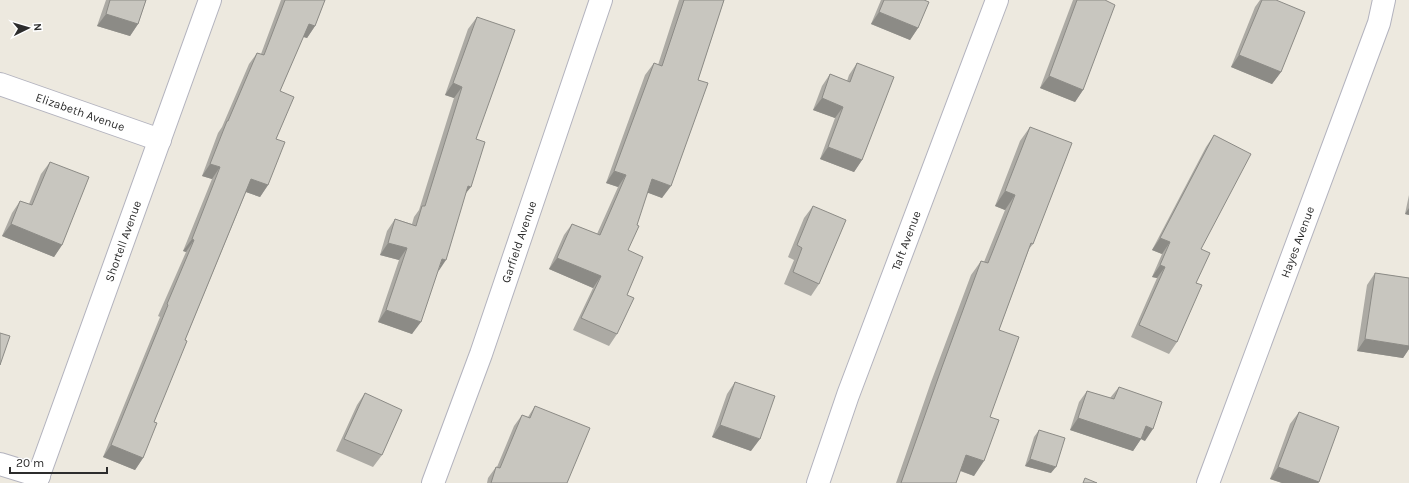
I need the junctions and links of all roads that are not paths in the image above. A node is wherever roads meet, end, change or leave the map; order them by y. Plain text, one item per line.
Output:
1 (210, 0) edge
2 (601, 0) edge
3 (997, 0) edge
4 (1384, 0) edge
5 (0, 84) edge
6 (160, 140) junction
7 (0, 464) edge
8 (37, 480) edge
9 (433, 483) edge
10 (818, 483) edge
11 (1208, 483) edge

1 - 6 street, Shortell Avenue
2 - 9 street, Garfield Avenue
3 - 10 street, Taft Avenue
4 - 11 street, Hayes Avenue
5 - 6 street, Elizabeth Avenue
6 - 8 street, Shortell Avenue
7 - 8 street

